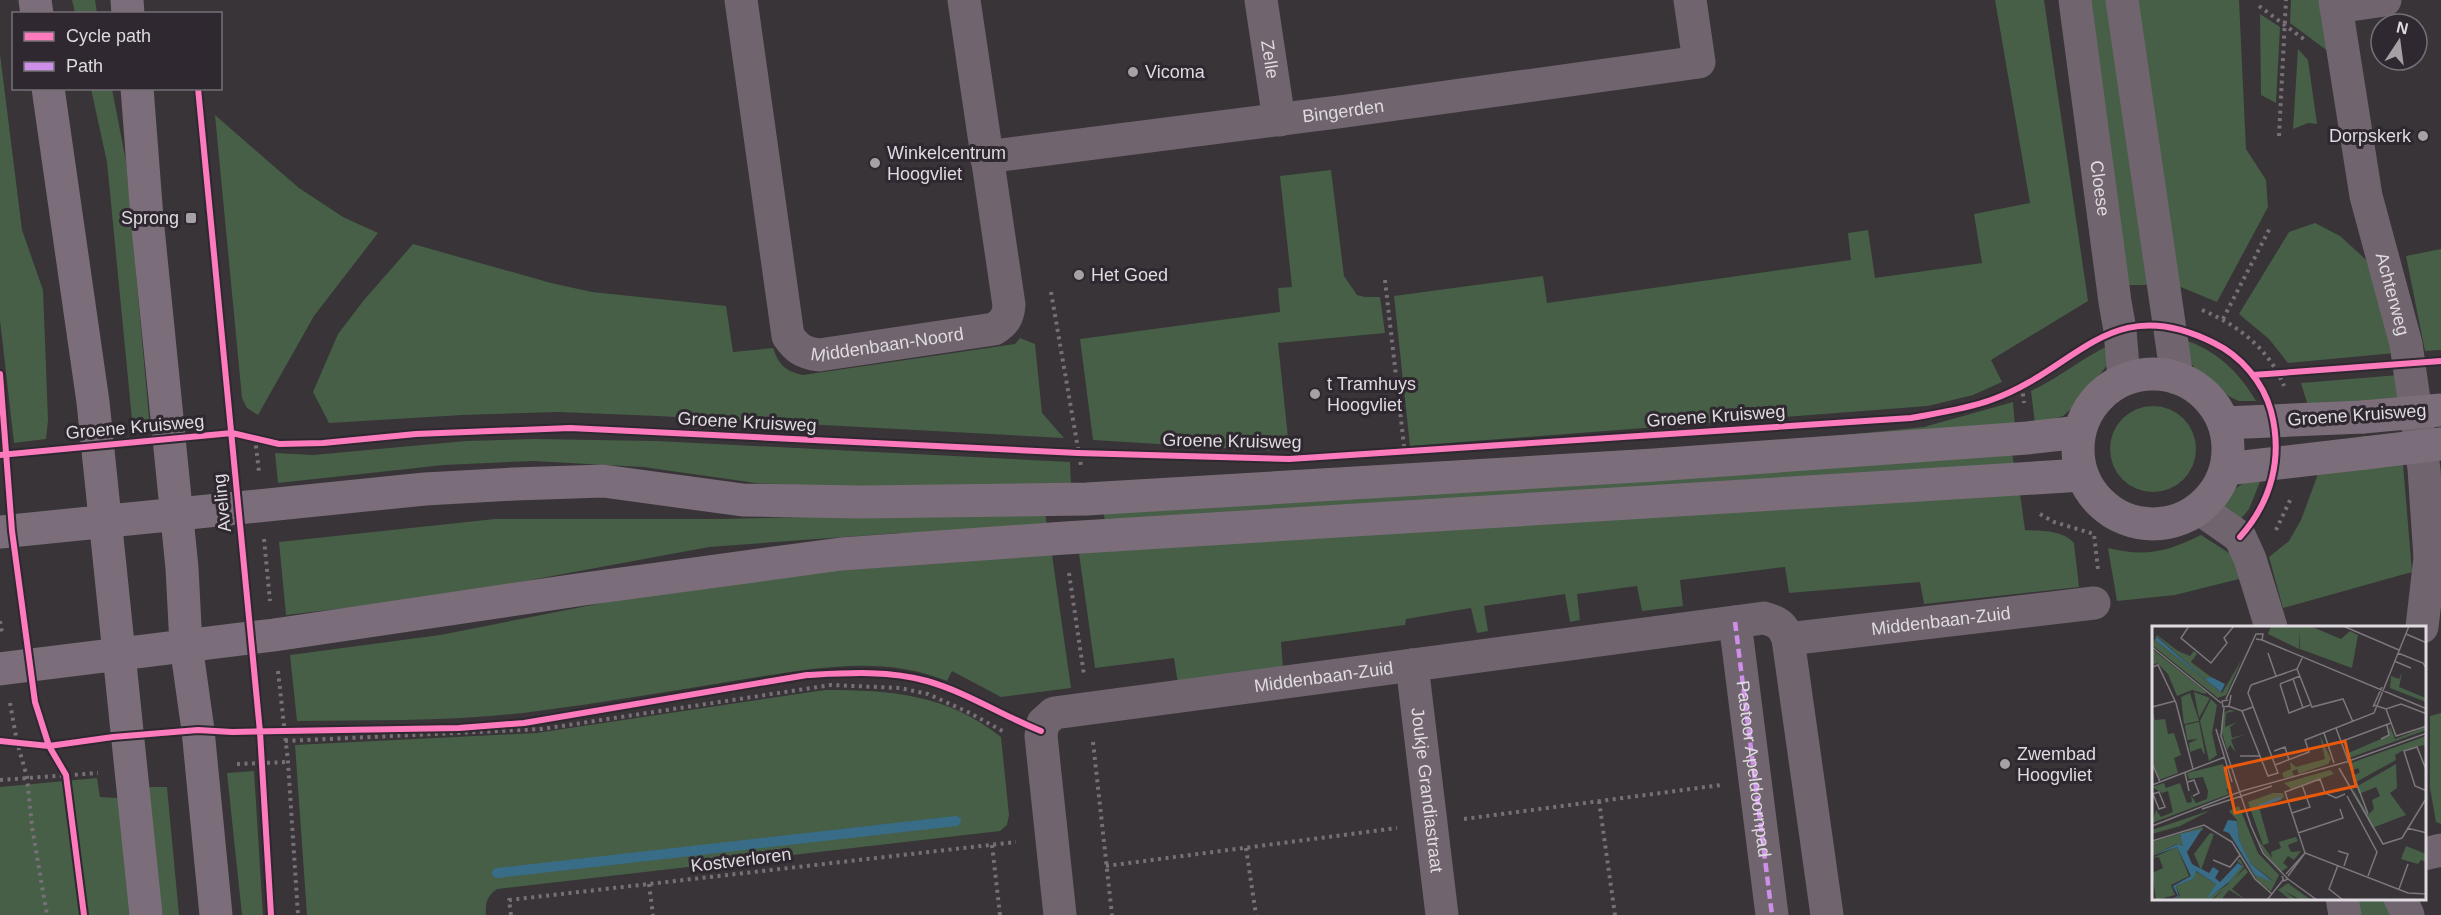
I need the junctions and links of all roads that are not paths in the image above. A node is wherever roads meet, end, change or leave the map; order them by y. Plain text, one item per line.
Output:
1 (741, 0) edge
2 (964, 0) edge
3 (1261, 0) edge
4 (1690, 0) edge
5 (2075, 0) edge
6 (2122, 0) edge
7 (2385, 0) edge
8 (2335, 3) edge
9 (48, 90) edge
10 (136, 90) edge
11 (1279, 120) junction
12 (986, 157) junction
13 (2177, 378) junction
14 (2124, 379) junction
15 (2441, 410) edge
16 (2224, 423) junction
17 (2080, 432) junction
18 (2441, 444) edge
19 (2226, 469) junction
20 (2082, 475) junction
21 (2200, 508) junction
22 (177, 514) junction
23 (105, 521) junction
24 (0, 532) edge
25 (2096, 588) road end
26 (1735, 622) junction
27 (2271, 626) edge
28 (2422, 626) edge
29 (1788, 639) junction
30 (186, 645) junction
31 (118, 653) junction
32 (1412, 665) junction
33 (3, 669) edge
34 (2441, 850) edge
35 (2426, 854) edge
36 (2342, 900) edge
37 (2401, 900) edge
38 (2424, 900) edge
39 (146, 915) edge
40 (216, 915) edge
41 (1060, 915) edge
42 (1442, 915) edge
43 (1772, 915) edge
44 (1827, 915) edge
45 (2345, 915) edge
46 (2408, 915) edge
47 (2425, 915) edge

1 - 12 street, Middenbaan-Noord
2 - 12 street, Middenbaan-Noord
3 - 11 street, Zelle
4 - 11 street, Bingerden
5 - 14 street, Cloese
6 - 13 street
7 - 8 street
8 - 28 street, Achterweg
9 - 23 main road
10 - 22 main road
11 - 12 street, Bingerden
13 - 14 main road
13 - 16 main road
14 - 17 main road
15 - 16 main road, Groene Kruisweg, bridge
16 - 19 main road
17 - 20 main road
17 - 22 main road
18 - 19 main road, Groene Kruisweg, bridge
19 - 21 main road
20 - 21 main road
20 - 30 main road
21 - 27 street
22 - 23 main road
22 - 30 main road
23 - 24 main road
23 - 31 main road
25 - 29 street, Middenbaan-Zuid
26 - 29 street, Middenbaan-Zuid
26 - 32 street, Middenbaan-Zuid
26 - 43 street, Pastoor Apeldoornpad
29 - 44 street
30 - 31 main road
30 - 40 main road
31 - 33 main road
31 - 39 main road
32 - 41 street, Middenbaan-Zuid
32 - 42 street, Joukje Grandiastraat
34 - 35 street
36 - 45 street
37 - 46 street
38 - 47 street

